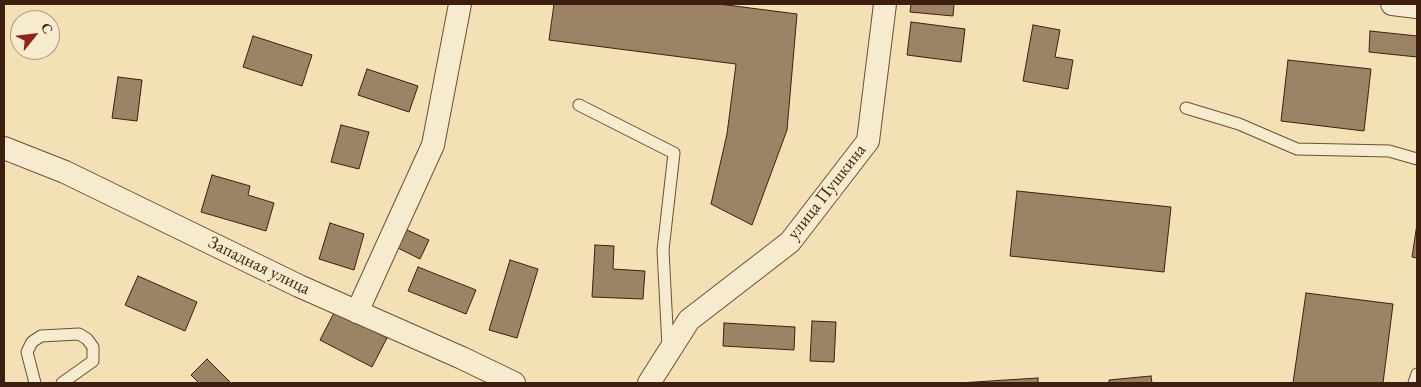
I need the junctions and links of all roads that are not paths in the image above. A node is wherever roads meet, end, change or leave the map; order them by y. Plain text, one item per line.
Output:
1 (460, 4) edge
2 (884, 4) edge
3 (1392, 4) edge
4 (1417, 7) edge
5 (579, 105) dead end
6 (1186, 108) dead end
7 (4, 148) edge
8 (1417, 159) edge
9 (357, 312) junction
10 (668, 352) junction
11 (1417, 374) edge
12 (35, 383) edge
13 (62, 383) edge
14 (514, 383) edge
15 (649, 383) edge
16 (1414, 383) edge

1 - 9 street
2 - 10 street, улица Пушкина
3 - 4 street
5 - 10 lane
6 - 8 lane
7 - 9 street, Западная улица
9 - 14 street, Западная улица
10 - 15 street, улица Пушкина
11 - 16 lane
12 - 13 lane

